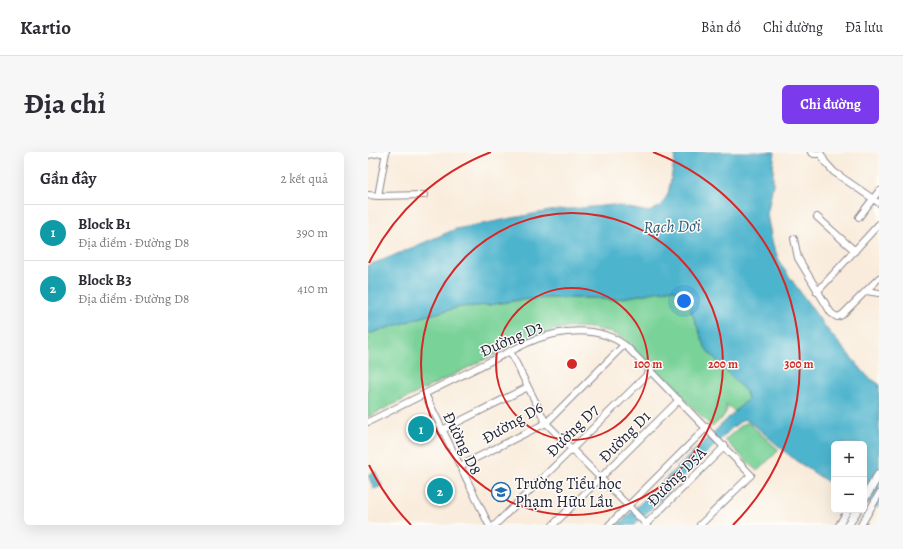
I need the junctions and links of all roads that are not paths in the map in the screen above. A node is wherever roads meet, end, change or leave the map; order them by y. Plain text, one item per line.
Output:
1 (386, 152) edge
2 (811, 152) edge
3 (368, 155) edge
4 (879, 191) edge
5 (424, 194) dead end
6 (368, 195) edge
7 (378, 196) junction
8 (876, 201) edge
9 (817, 217) dead end
10 (858, 217) dead end
11 (879, 224) edge
12 (794, 239) dead end
13 (855, 251) junction
14 (879, 278) edge
15 (866, 291) junction
16 (817, 292) junction
17 (879, 293) edge
18 (624, 344) junction
19 (510, 351) junction
20 (651, 371) junction
21 (528, 387) junction
22 (425, 394) junction
23 (679, 400) junction
24 (368, 422) edge
25 (546, 423) junction
26 (708, 429) junction
27 (442, 430) junction
28 (723, 444) junction
29 (572, 449) junction
30 (460, 466) junction
31 (879, 474) edge
32 (600, 478) junction
33 (867, 494) edge
34 (879, 494) edge
35 (629, 507) junction
36 (847, 513) edge
37 (854, 513) edge
38 (645, 523) edge
39 (489, 525) edge
40 (495, 525) edge
41 (554, 525) edge
42 (608, 525) edge
43 (700, 525) edge
44 (842, 525) edge
45 (861, 525) edge

1 - 3 street
1 - 7 street
2 - 8 street
4 - 8 street
5 - 7 street
6 - 7 street
8 - 10 street
9 - 13 street
11 - 13 street
12 - 16 street
13 - 16 street
14 - 15 street
15 - 16 street
15 - 17 street
18 - 19 street, Đường D3
18 - 20 street, Đường D3
18 - 25 street, Đường D6
19 - 21 street
19 - 22 street, Đường D3
20 - 23 street, Đường D3
20 - 29 street, Đường D7
21 - 25 street
21 - 27 street
22 - 24 street, Đường D3
22 - 27 street, Đường D8
23 - 26 street, Đường D3
23 - 32 street, Đường D1
25 - 29 street
25 - 30 street, Đường D6
26 - 28 street, Đường D3
26 - 35 street
27 - 30 street, Đường D8
28 - 38 street, Đường D5A
28 - 43 street
29 - 32 street
29 - 40 street, Đường D7
30 - 39 street, Đường D8
31 - 33 main road
32 - 35 street
32 - 41 street, Đường D1
34 - 45 street
35 - 38 street
35 - 42 street
36 - 44 street
37 - 44 main road

